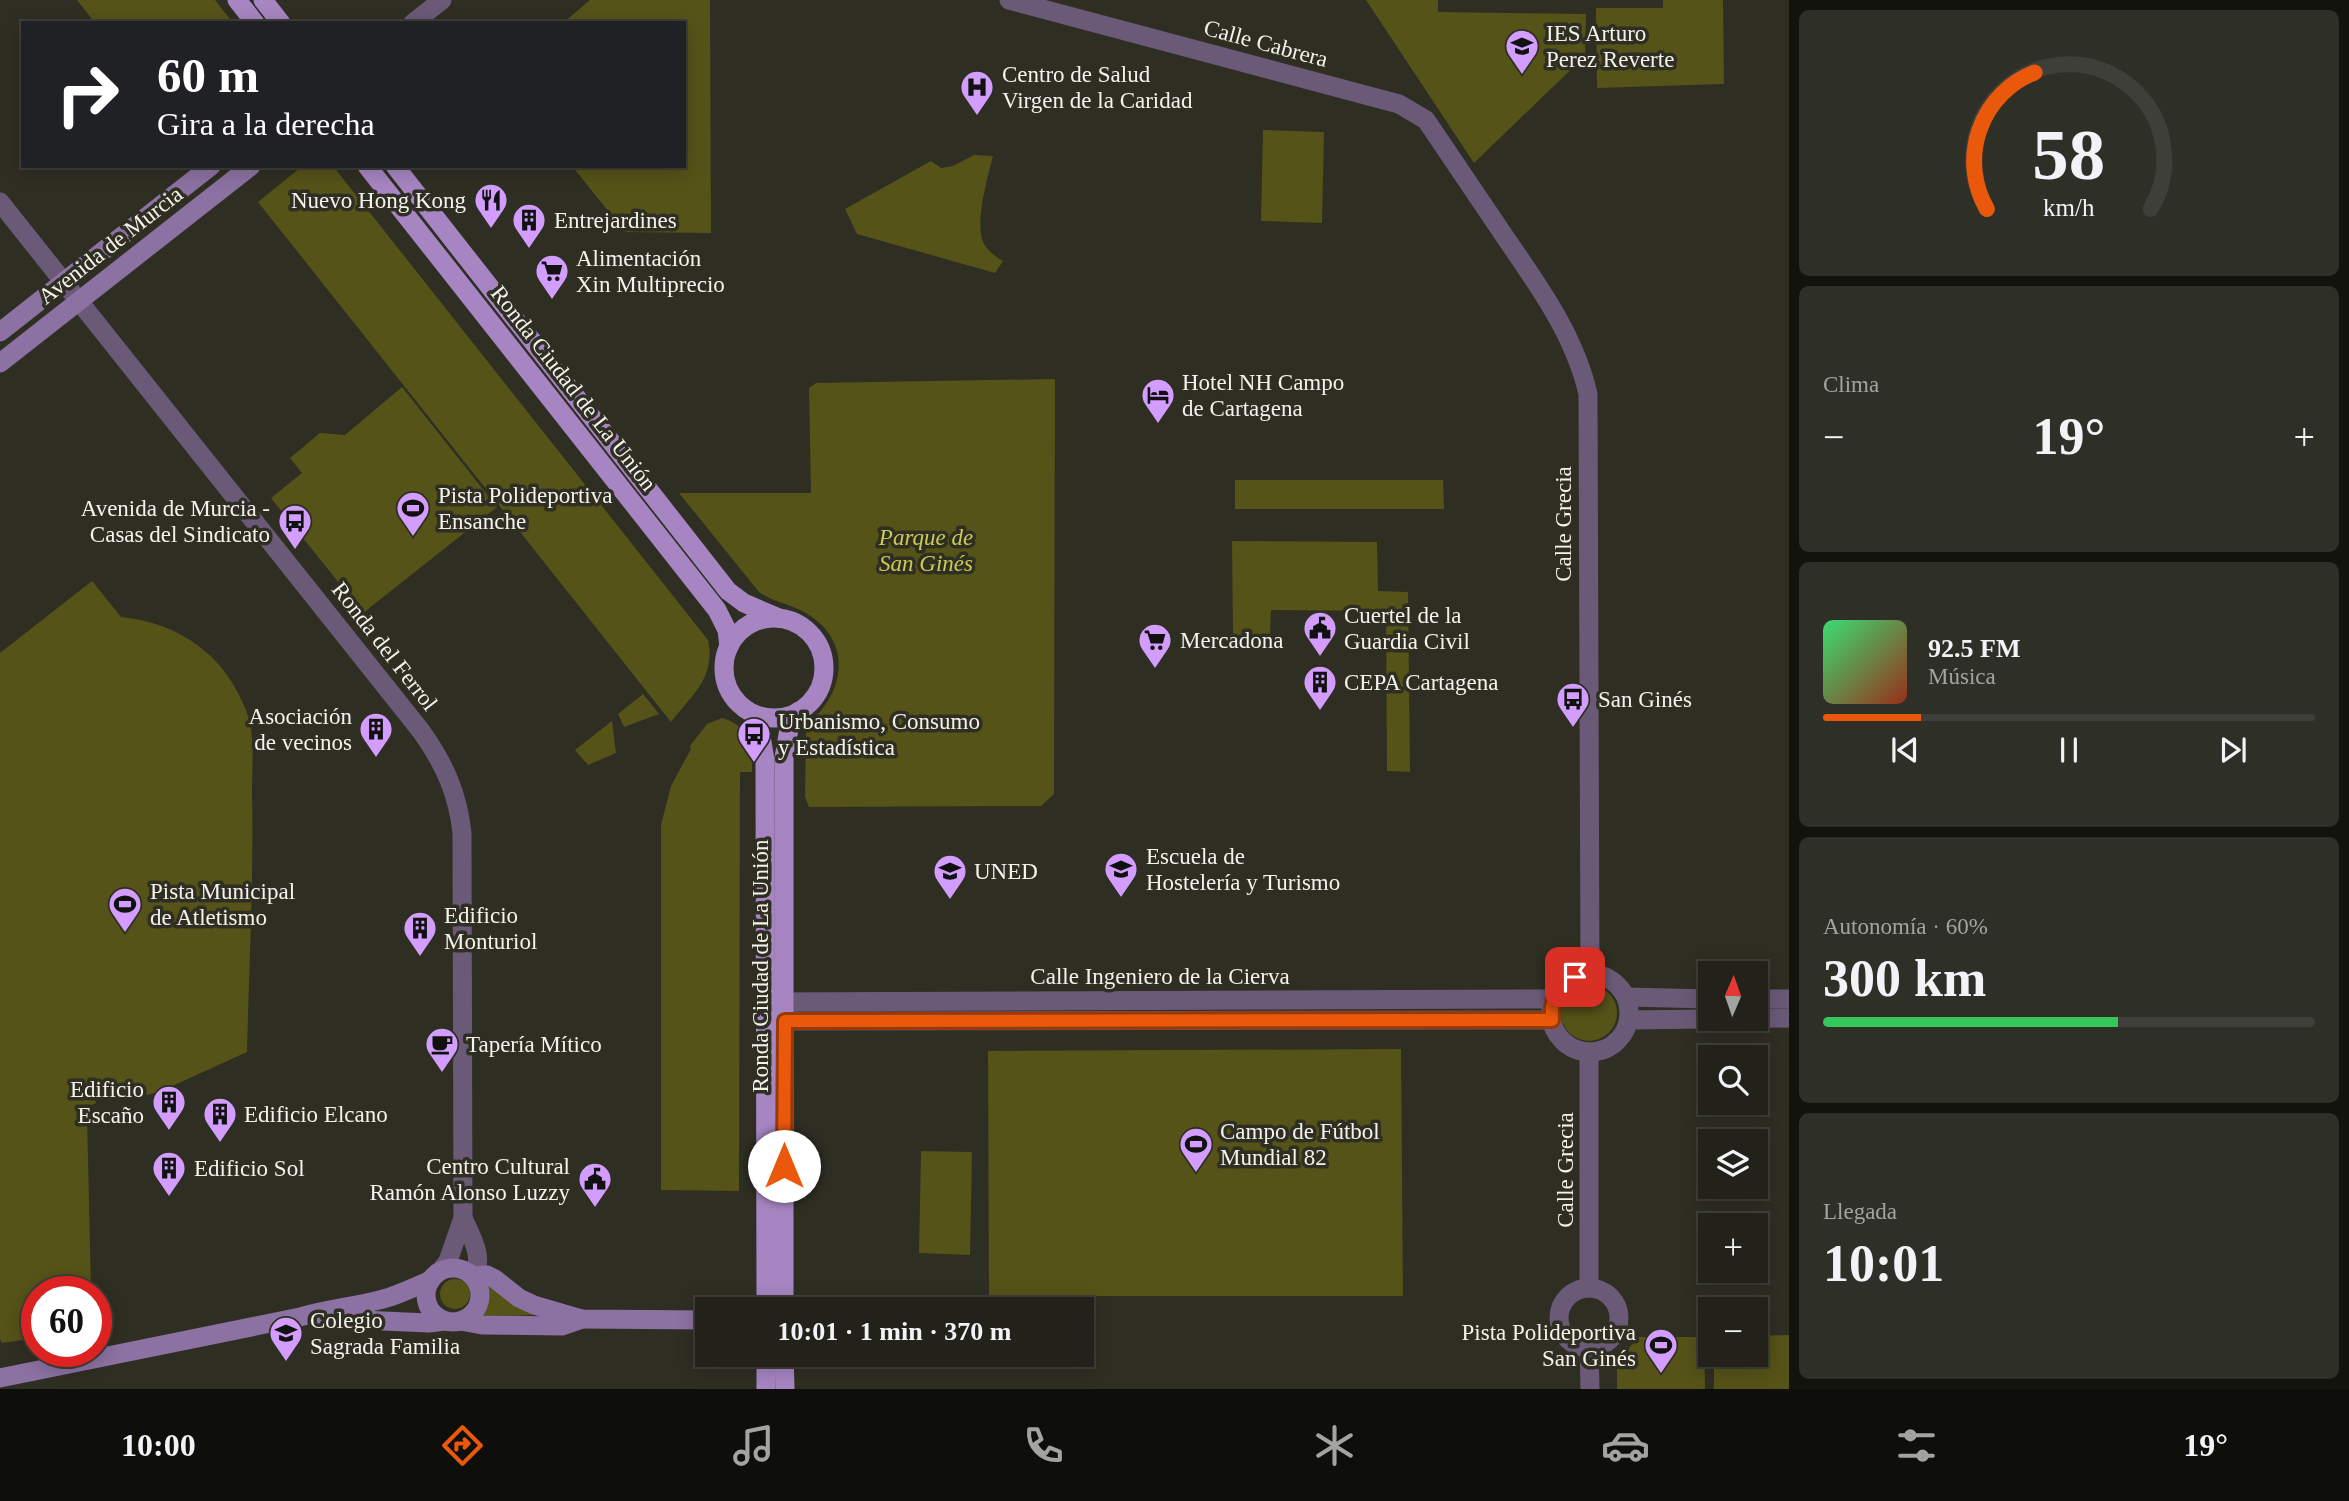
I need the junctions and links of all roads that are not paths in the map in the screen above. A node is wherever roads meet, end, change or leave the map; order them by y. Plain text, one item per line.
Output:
1 (237, 0) edge
2 (263, 0) edge
3 (442, 0) edge
4 (1009, 0) edge
5 (253, 21) edge
6 (279, 21) edge
7 (416, 21) edge
8 (1426, 120) joint
9 (208, 168) edge
10 (248, 168) edge
11 (370, 168) edge
12 (397, 168) edge
13 (0, 202) edge
14 (64, 282) junction
15 (79, 301) junction
16 (0, 332) edge
17 (0, 363) edge
18 (779, 618) junction
19 (729, 647) junction
20 (799, 711) junction
21 (754, 714) junction
22 (1590, 974) junction
23 (1626, 997) junction
24 (1553, 999) junction
25 (1698, 999) edge
26 (1768, 999) edge
27 (1789, 999) edge
28 (775, 1011) junction
29 (1789, 1018) edge
30 (1552, 1020) junction
31 (1629, 1020) junction
32 (1589, 1052) junction
33 (463, 1218) junction
34 (436, 1275) junction
35 (473, 1276) junction
36 (1589, 1288) junction
37 (766, 1297) edge
38 (784, 1297) edge
39 (300, 1317) junction
40 (582, 1319) junction
41 (695, 1320) edge
42 (453, 1321) junction
43 (1589, 1348) junction
44 (766, 1367) edge
45 (784, 1367) edge
46 (0, 1378) edge
47 (766, 1389) edge
48 (785, 1389) edge
49 (1590, 1389) edge

1 - 5 main road
2 - 6 main road
3 - 7 street
4 - 8 street, Calle Cabrera
8 - 22 street, Calle Grecia
9 - 14 main road, Avenida de Murcia
10 - 15 main road, Avenida de Murcia
11 - 19 main road, Ronda Ciudad de La Unión
12 - 18 main road, Ronda Ciudad de La Unión
13 - 14 street, Ronda del Ferrol
14 - 15 street, Ronda del Ferrol
14 - 16 main road, Avenida de Murcia
15 - 17 main road, Avenida de Murcia
15 - 33 street, Ronda del Ferrol
18 - 19 main road
18 - 20 main road
19 - 21 main road
20 - 21 main road
20 - 28 main road, Ronda Ciudad de La Unión
21 - 28 main road, Ronda Ciudad de La Unión
22 - 23 street
22 - 24 street
23 - 25 street
23 - 31 street
24 - 28 street, Calle Ingeniero de la Cierva
24 - 30 street
26 - 27 street
28 - 30 street
28 - 37 main road, Ronda Ciudad de La Unión
28 - 38 main road, Ronda Ciudad de La Unión
29 - 31 street
30 - 32 street
31 - 32 street
32 - 36 street, Calle Grecia
33 - 34 street, Ronda del Ferrol
33 - 35 street, Ronda del Ferrol
34 - 35 main road
34 - 39 main road
34 - 42 main road
35 - 40 main road
35 - 42 main road
36 - 43 street
36 - 43 street
39 - 42 main road
39 - 46 main road
40 - 41 main road
40 - 42 main road
43 - 49 street
44 - 47 main road
45 - 48 main road

